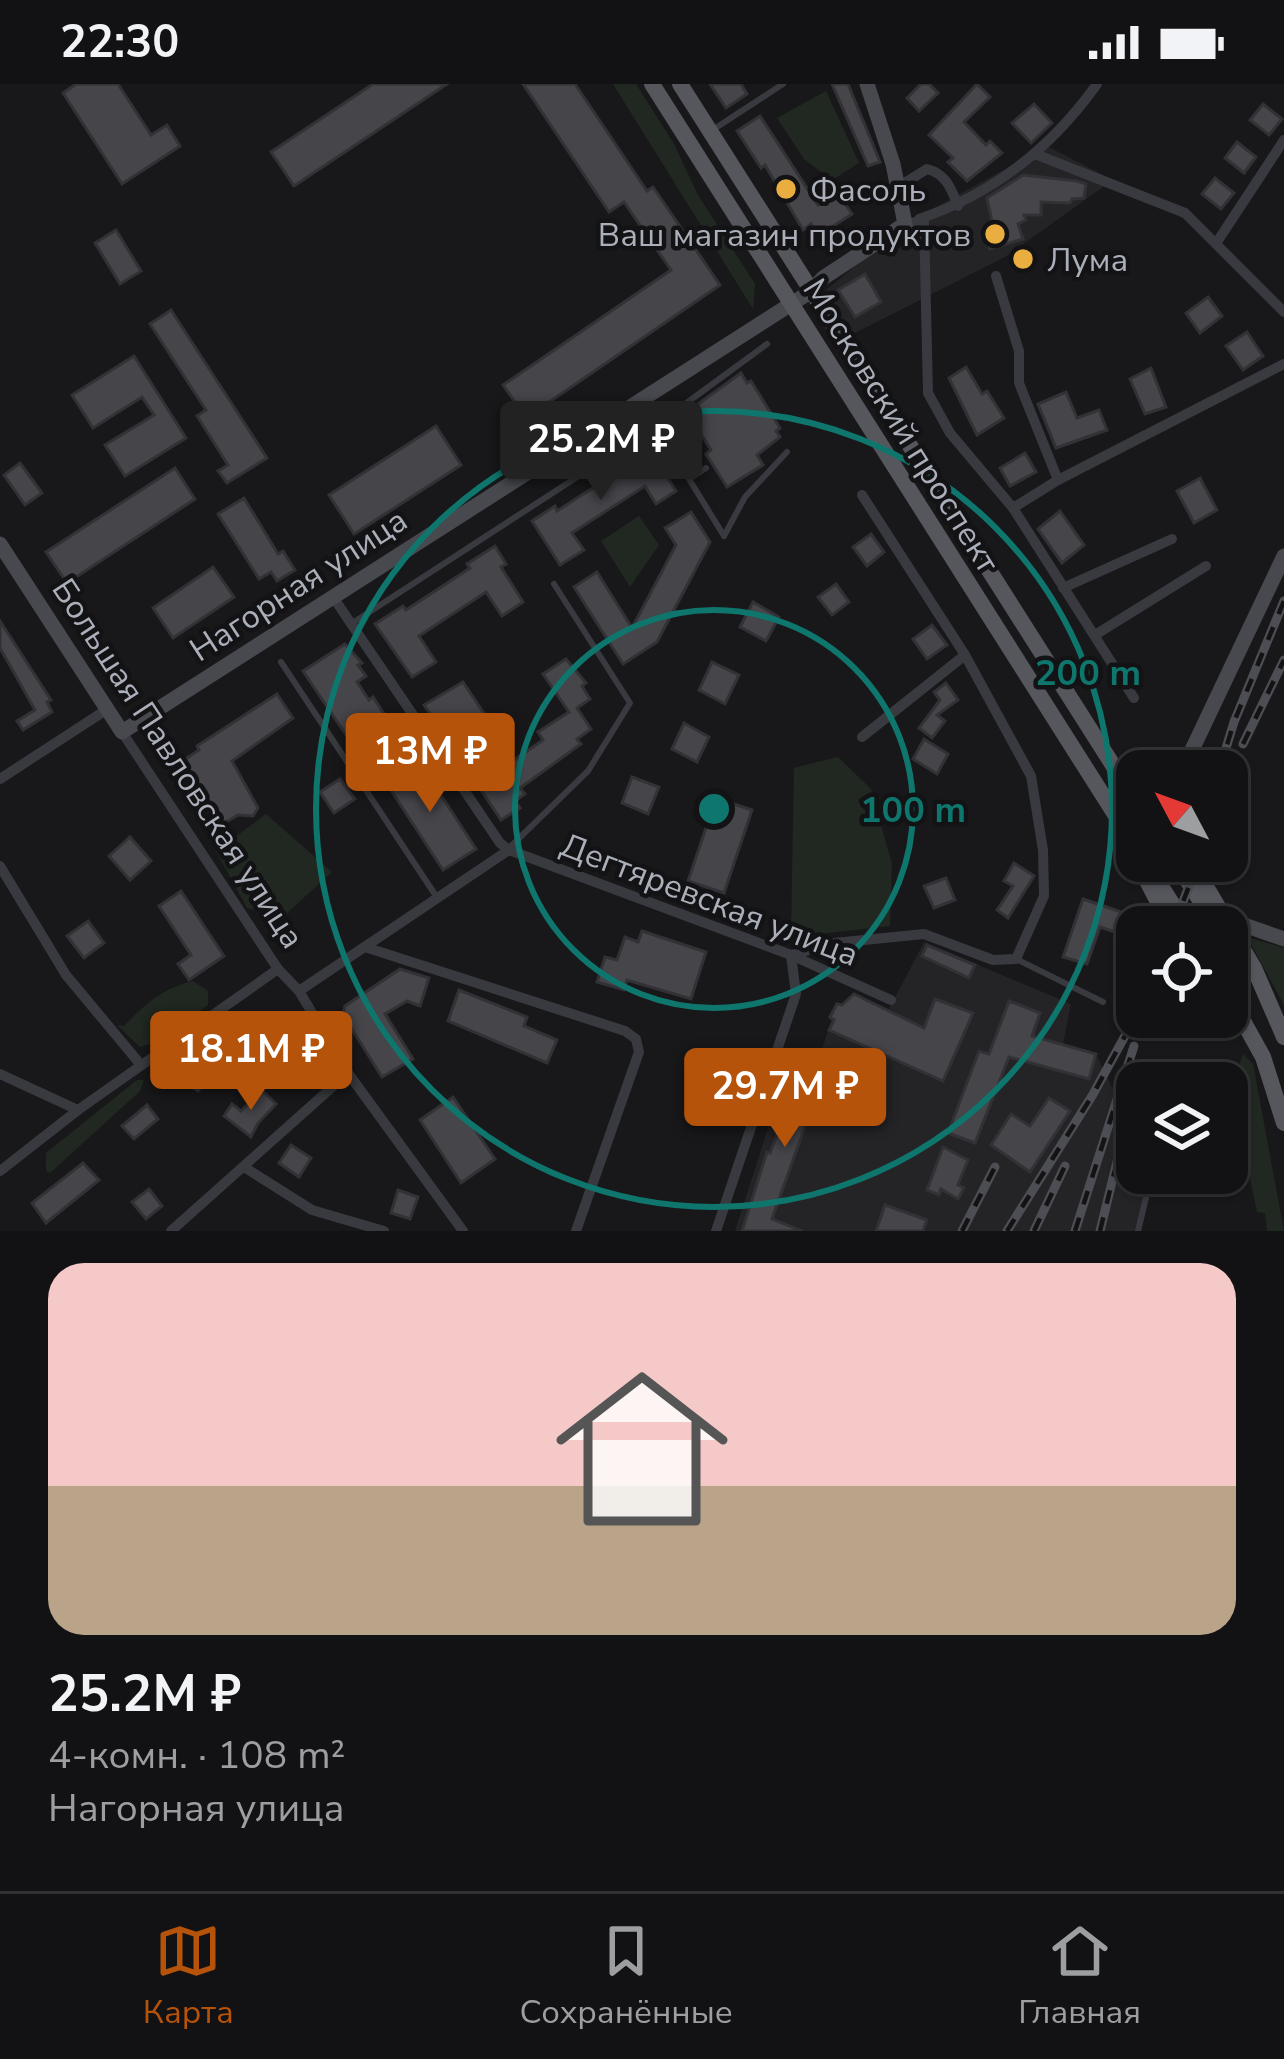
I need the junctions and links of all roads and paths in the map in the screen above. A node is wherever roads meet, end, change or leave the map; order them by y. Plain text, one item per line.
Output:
1 (652, 84) edge
2 (680, 84) edge
3 (783, 84) edge
4 (867, 84) edge
5 (1097, 84) edge
6 (710, 132) junction
7 (1284, 140) edge
8 (1035, 154) junction
9 (898, 187) junction
10 (958, 206) junction
11 (905, 224) junction
12 (1217, 242) junction
13 (996, 276) dead end
14 (810, 292) junction
15 (790, 304) junction
16 (1284, 312) edge
17 (767, 344) dead end
18 (1284, 364) edge
19 (674, 379) junction
20 (687, 399) junction
21 (656, 425) junction
22 (787, 452) dead end
23 (706, 468) dead end
24 (689, 479) junction
25 (1058, 480) junction
26 (862, 495) dead end
27 (1013, 508) junction
28 (1172, 539) dead end
29 (0, 544) edge
30 (1284, 556) edge
31 (1206, 566) dead end
32 (554, 584) dead end
33 (1063, 588) junction
34 (333, 597) junction
35 (351, 624) junction
36 (1094, 635) junction
37 (965, 656) junction
38 (281, 662) dead end
39 (1134, 698) dead end
40 (106, 710) junction
41 (122, 732) junction
42 (862, 737) dead end
43 (1192, 750) edge
44 (1116, 770) edge
45 (0, 779) edge
46 (1103, 797) junction
47 (1116, 817) edge
48 (508, 849) junction
49 (0, 866) edge
50 (438, 898) junction
51 (1160, 906) edge
52 (1248, 928) edge
53 (1284, 939) edge
54 (368, 948) junction
55 (791, 955) junction
56 (1016, 959) junction
57 (1248, 962) edge
58 (278, 969) junction
59 (1248, 978) edge
60 (299, 991) junction
61 (891, 1000) dead end
62 (1103, 1002) dead end
63 (1248, 1028) edge
64 (1248, 1031) edge
65 (1284, 1038) edge
66 (1257, 1044) junction
67 (141, 1065) junction
68 (348, 1073) junction
69 (0, 1074) edge
70 (78, 1110) junction
71 (1284, 1123) edge
72 (244, 1167) junction
73 (0, 1171) edge
74 (1146, 1194) edge
75 (171, 1231) edge
76 (384, 1231) edge
77 (463, 1231) edge
78 (576, 1231) edge
79 (716, 1231) edge
80 (1138, 1231) edge

1 - 15 main road, Московский проспект
2 - 6 main road, Московский проспект
3 - 6 lane
4 - 9 main road
5 - 8 street
6 - 14 main road, Московский проспект
7 - 12 street
8 - 10 street
8 - 12 street
9 - 10 street
9 - 11 main road
10 - 11 street
11 - 14 main road, Нагорная улица
11 - 27 street
12 - 16 street
13 - 25 street
14 - 15 main road, Нагорная улица
14 - 44 main road, Московский проспект
15 - 19 main road, Нагорная улица
15 - 46 main road, Московский проспект
17 - 20 lane
18 - 25 street
19 - 20 lane
19 - 34 main road, Нагорная улица
20 - 21 lane
21 - 24 lane
21 - 35 lane
22 - 24 lane
23 - 24 lane
25 - 27 street
26 - 37 street
27 - 33 street
28 - 33 street
29 - 40 main road, Большая Павловская улица
30 - 43 main road
31 - 36 street
32 - 48 lane
33 - 36 street
34 - 35 street
34 - 41 main road, Нагорная улица
35 - 48 street
36 - 39 street
37 - 42 street
37 - 56 street
38 - 50 lane
40 - 41 main road, Большая Павловская улица
40 - 45 street
41 - 58 street, Большая Павловская улица
46 - 47 main road, Московский проспект
46 - 51 main road, Московский проспект
48 - 50 street
48 - 55 street, Дегтяревская улица
49 - 67 street
50 - 54 street
52 - 53 main road
54 - 60 street
54 - 78 street
55 - 56 street
55 - 61 street, Дегтяревская улица
55 - 79 street
56 - 62 lane
57 - 65 main road
58 - 60 street, Большая Павловская улица
58 - 67 street
59 - 65 main road
60 - 68 street, Большая Павловская улица
63 - 66 main road
64 - 66 main road
66 - 71 main road
67 - 70 street
68 - 72 street
68 - 77 street, Большая Павловская улица
69 - 70 street
70 - 73 street
72 - 75 street
72 - 76 street
74 - 80 lane

